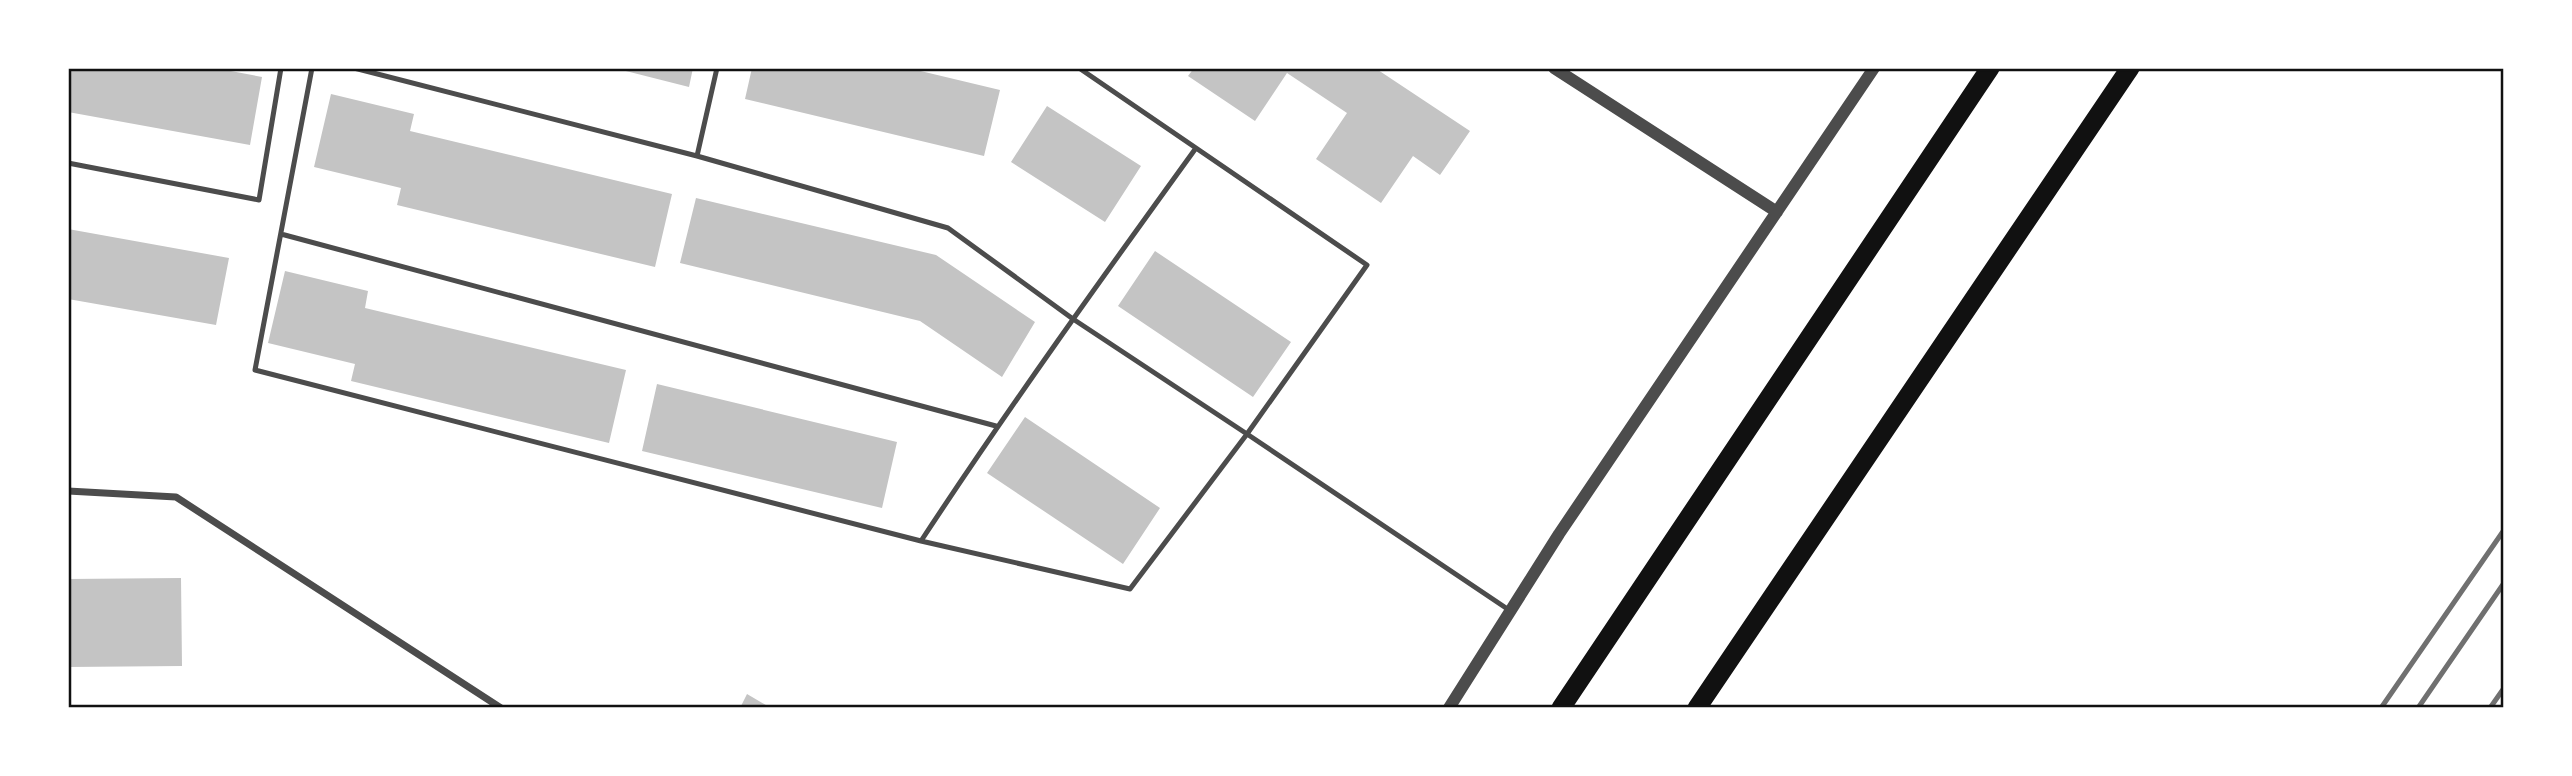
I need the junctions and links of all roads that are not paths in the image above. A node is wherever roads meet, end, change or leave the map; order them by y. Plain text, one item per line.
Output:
1 (281, 68) edge
2 (312, 68) edge
3 (354, 68) edge
4 (717, 68) edge
5 (1079, 68) edge
6 (1554, 68) edge
7 (1874, 68) edge
8 (1990, 68) edge
9 (2130, 68) edge
10 (1196, 148) junction
11 (697, 156) junction
12 (68, 163) edge
13 (1777, 212) junction
14 (281, 234) junction
15 (1073, 319) junction
16 (996, 426) junction
17 (1247, 434) junction
18 (68, 491) edge
19 (921, 541) junction
20 (1510, 611) junction
21 (500, 708) edge
22 (1449, 708) edge
23 (1561, 708) edge
24 (1697, 708) edge

1 - 12 lane
2 - 14 lane
3 - 11 lane
4 - 11 lane
5 - 10 lane
6 - 13 street
7 - 13 street
8 - 23 highway
9 - 24 highway
10 - 15 lane
10 - 17 lane
11 - 15 lane
13 - 20 street
14 - 16 lane
14 - 19 lane
15 - 16 lane
15 - 17 lane
16 - 19 lane
17 - 19 lane
17 - 20 lane
18 - 21 street
20 - 22 street

